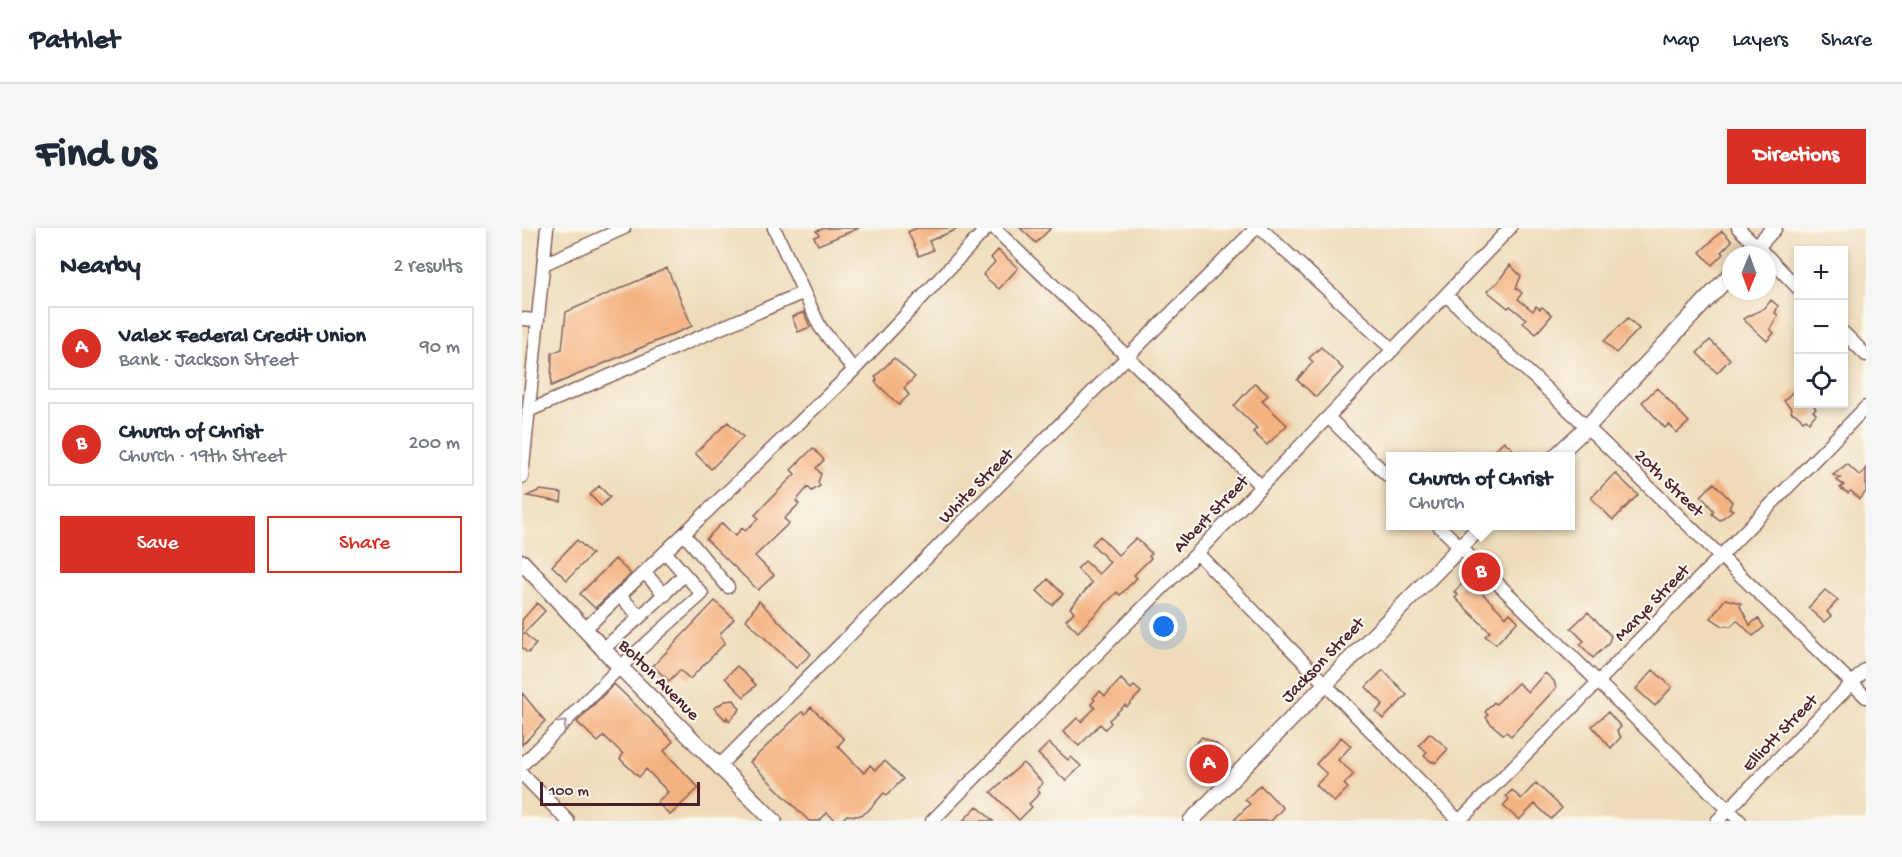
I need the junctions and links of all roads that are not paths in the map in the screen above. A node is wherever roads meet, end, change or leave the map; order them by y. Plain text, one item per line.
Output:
1 (547, 228) edge
2 (624, 228) edge
3 (774, 228) edge
4 (987, 228) edge
5 (994, 228) edge
6 (1258, 228) edge
7 (1510, 228) edge
8 (1738, 228) edge
9 (1774, 228) edge
10 (1754, 246) edge
11 (1764, 246) edge
12 (544, 264) junction
13 (1776, 268) edge
14 (1722, 284) edge
15 (1794, 284) edge
16 (802, 293) junction
17 (1447, 296) junction
18 (522, 319) edge
19 (538, 320) junction
20 (1848, 337) edge
21 (1394, 350) junction
22 (1866, 355) edge
23 (1127, 358) junction
24 (854, 370) junction
25 (1866, 407) edge
26 (528, 411) junction
27 (1328, 417) junction
28 (1587, 427) junction
29 (1560, 452) edge
30 (1386, 473) edge
31 (522, 477) edge
32 (1261, 486) junction
33 (1444, 530) edge
34 (1476, 530) edge
35 (684, 534) junction
36 (1460, 546) junction
37 (665, 552) junction
38 (1197, 553) junction
39 (1720, 556) junction
40 (522, 562) edge
41 (644, 572) junction
42 (684, 575) junction
43 (728, 587) dead end
44 (665, 595) junction
45 (620, 596) junction
46 (640, 617) junction
47 (585, 629) junction
48 (603, 649) junction
49 (620, 667) junction
50 (1866, 669) edge
51 (1598, 682) junction
52 (1852, 683) junction
53 (1325, 684) junction
54 (1866, 697) edge
55 (522, 765) edge
56 (719, 766) junction
57 (522, 774) edge
58 (1728, 810) junction
59 (568, 821) edge
60 (774, 821) edge
61 (932, 821) edge
62 (1191, 821) edge
63 (1459, 821) edge
64 (1717, 821) edge
65 (1740, 821) edge

1 - 12 street
2 - 12 street
3 - 16 street
4 - 24 street
5 - 23 street
6 - 21 street
6 - 23 street, White Street
7 - 17 street, Albert Street
8 - 10 street
9 - 11 main road
12 - 19 street
13 - 15 street
14 - 28 main road
16 - 24 street
16 - 26 street
17 - 21 street, Albert Street
17 - 28 street, 20th Street
18 - 19 street
19 - 26 street
20 - 22 street
21 - 27 street, Albert Street
23 - 32 street
23 - 56 street, White Street
24 - 35 street
25 - 39 street, Marye Street
26 - 31 street
27 - 30 street
27 - 32 street, Albert Street
28 - 29 main road
28 - 39 street, 20th Street
32 - 38 street, Albert Street
33 - 36 street
34 - 36 main road, Jackson Street
35 - 37 street
35 - 43 street
36 - 51 street
36 - 53 main road, Jackson Street
37 - 41 street
37 - 42 street
38 - 53 street
38 - 61 street, Albert Street
39 - 51 street, Marye Street
39 - 52 street, 20th Street
40 - 47 main road, Bolton Avenue
41 - 44 street
41 - 45 street
42 - 44 street
42 - 49 street
44 - 46 street
45 - 46 street
45 - 47 street
46 - 48 street
47 - 48 main road, Bolton Avenue
48 - 49 main road, Bolton Avenue
55 -> 49 street
49 - 56 main road, Bolton Avenue
50 - 52 street, Elliott Street
51 - 58 street
51 - 63 street, Marye Street
52 - 54 street, 20th Street
52 - 58 street, Elliott Street
53 - 62 main road, Jackson Street
53 - 63 street
56 - 60 main road, Bolton Avenue
57 - 59 street
58 - 64 street, Elliott Street
58 - 65 street

